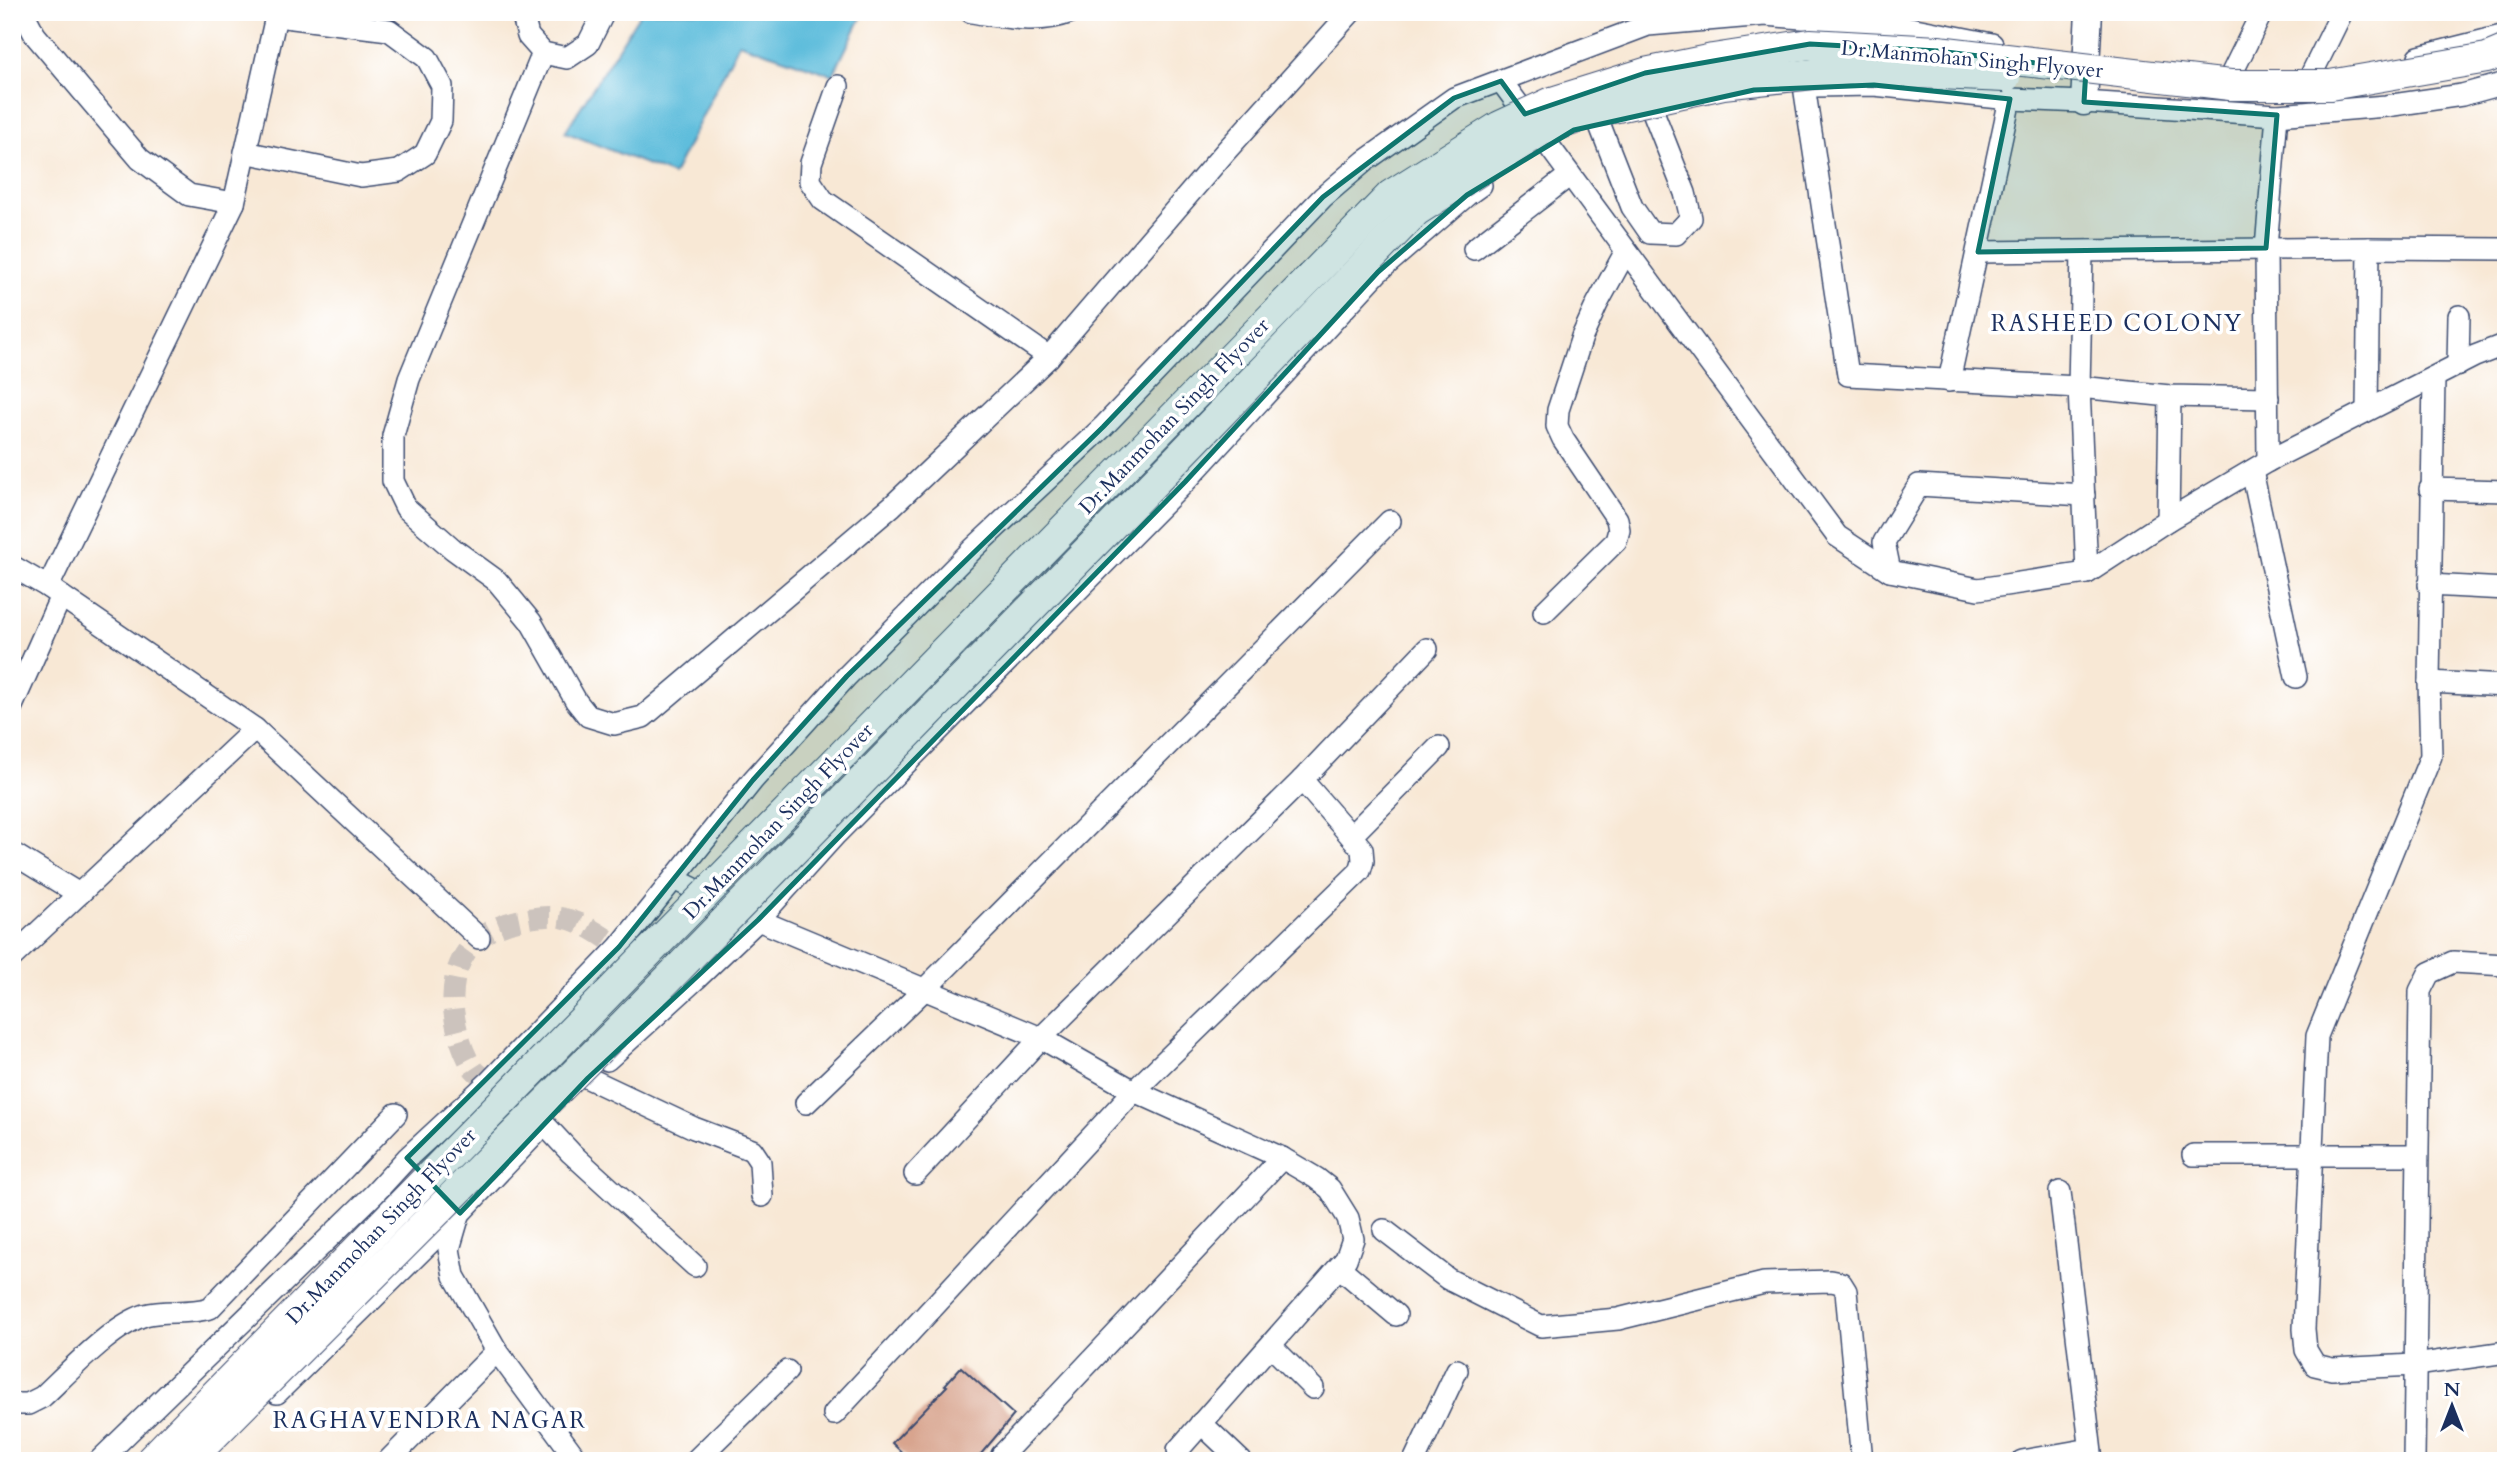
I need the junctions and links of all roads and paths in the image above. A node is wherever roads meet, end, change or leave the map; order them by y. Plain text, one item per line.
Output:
1 (23, 12) edge
2 (522, 12) edge
3 (604, 12) edge
4 (971, 12) edge
5 (1071, 12) edge
6 (1351, 12) edge
7 (2089, 12) edge
8 (2262, 12) edge
9 (2342, 12) edge
10 (277, 14) edge
11 (2506, 35) edge
12 (2506, 50) edge
13 (543, 53) junction
14 (2087, 64) junction
15 (2506, 71) edge
16 (2232, 73) junction
17 (2312, 73) junction
18 (1502, 81) junction
19 (2506, 83) edge
20 (838, 86) dead end
21 (1804, 86) junction
22 (2010, 99) junction
23 (2084, 102) junction
24 (1652, 109) junction
25 (2277, 115) junction
26 (1599, 123) junction
27 (1545, 143) junction
28 (245, 152) junction
29 (1570, 176) junction
30 (234, 202) junction
31 (2266, 248) junction
32 (2369, 248) junction
33 (1474, 249) dead end
34 (2506, 249) edge
35 (1626, 251) junction
36 (1978, 252) junction
37 (2082, 252) junction
38 (2459, 316) dead end
39 (2506, 344) edge
40 (1049, 357) junction
41 (2458, 365) junction
42 (2434, 378) junction
43 (1949, 381) junction
44 (2079, 387) junction
45 (2170, 396) junction
46 (2268, 398) junction
47 (2367, 410) junction
48 (2260, 466) junction
49 (2430, 489) junction
50 (2506, 491) edge
51 (2084, 495) junction
52 (2168, 520) junction
53 (1390, 522) dead end
54 (12, 566) edge
55 (1890, 571) junction
56 (2087, 573) junction
57 (2430, 585) junction
58 (2506, 589) edge
59 (55, 591) junction
60 (1545, 612) dead end
61 (1427, 649) dead end
62 (2296, 677) dead end
63 (2428, 682) junction
64 (2506, 686) edge
65 (12, 706) edge
66 (255, 729) junction
67 (1439, 747) dead end
68 (1302, 780) junction
69 (1351, 836) junction
70 (12, 853) edge
71 (674, 879) junction
72 (79, 894) junction
73 (758, 920) junction
74 (479, 937) dead end
75 (12, 957) edge
76 (2506, 965) edge
77 (926, 988) junction
78 (1041, 1038) junction
79 (588, 1077) junction
80 (1134, 1091) junction
81 (806, 1103) dead end
82 (396, 1114) dead end
83 (544, 1124) junction
84 (2311, 1154) junction
85 (2193, 1155) dead end
86 (2417, 1155) junction
87 (407, 1158) junction
88 (1282, 1158) junction
89 (915, 1174) dead end
90 (2060, 1192) dead end
91 (762, 1196) dead end
92 (460, 1213) junction
93 (1384, 1230) dead end
94 (695, 1266) dead end
95 (1339, 1267) junction
96 (1396, 1315) dead end
97 (1271, 1346) junction
98 (498, 1351) junction
99 (2506, 1352) edge
100 (2415, 1365) junction
101 (1457, 1370) dead end
102 (787, 1371) dead end
103 (184, 1378) junction
104 (1313, 1388) dead end
105 (12, 1404) edge
106 (834, 1413) dead end
107 (1202, 1423) junction
108 (236, 1432) junction
109 (1178, 1450) dead end
110 (2091, 1455) edge
111 (1003, 1459) edge
112 (99, 1461) edge
113 (150, 1461) edge
114 (188, 1461) edge
115 (207, 1461) edge
116 (388, 1461) edge
117 (578, 1461) edge
118 (695, 1461) edge
119 (1241, 1461) edge
120 (1414, 1461) edge
121 (1861, 1461) edge
122 (2022, 1461) edge
123 (2414, 1461) edge

1 - 30 street
2 - 13 street
3 - 13 street
4 - 5 street
6 - 40 street
7 - 14 main road
8 - 16 street
9 - 17 street
10 - 28 street
10 - 28 street
11 - 17 street
12 - 113 highway, Dr.Manmohan Singh Flyover, bridge
13 - 40 street
14 - 16 street
14 - 18 street
14 - 23 main road
15 - 114 highway, Dr.Manmohan Singh Flyover, bridge
16 - 17 street
18 - 27 street
18 - 71 street
19 - 25 street
20 - 40 street
21 - 22 street
21 - 24 street
21 - 43 street
22 - 23 street
22 - 36 street
23 - 25 street
24 - 26 street
24 - 26 street
25 - 31 street
26 - 27 street
27 - 29 street
27 - 73 street
28 - 30 street
29 - 33 street
29 - 35 street
30 - 59 street
31 - 32 street
31 - 37 street
31 - 46 street
32 - 34 street
32 - 47 street
35 - 55 street
35 - 60 street
36 - 37 street
36 - 43 street
37 - 44 street
38 - 41 street
39 - 41 street
41 - 42 street
42 - 47 street
42 - 49 street
43 - 44 street
44 - 45 street
44 - 51 street
45 - 46 street
45 - 52 street
46 - 48 street
47 - 48 street
48 - 52 street
48 - 62 street
49 - 50 street
49 - 57 street
51 - 55 street
51 - 56 street
52 - 56 street
53 - 77 street
54 - 59 street
55 - 56 street
57 - 58 street
57 - 63 street
59 - 65 street
59 - 66 street
61 - 68 street
63 - 64 street
63 - 84 street
66 - 72 street
66 - 74 street
67 - 69 street
68 - 69 street
68 - 78 street
69 - 80 street
70 - 72 street
71 - 73 street
71 - 87 street
72 - 75 street
73 - 77 street
73 - 79 street
76 - 86 street
77 - 78 street
77 - 81 street
78 - 80 street
78 - 89 street
79 - 83 street
79 - 91 street
80 - 88 street
80 - 106 street
82 - 105 street
83 - 92 street
83 - 94 street
84 - 85 street
84 - 86 street
84 - 100 street
86 - 100 street
87 - 92 street
87 - 103 street
88 - 95 street
88 - 111 street
90 - 110 street
92 - 98 street
92 - 108 street
93 - 121 street
95 - 96 street
95 - 97 street
97 - 104 street
97 - 107 street
98 - 116 street
98 - 117 street
99 - 100 street
100 - 123 street
101 - 120 street
102 - 118 street
103 - 108 street
103 - 112 street
107 - 109 street
107 - 119 street
108 - 115 street
110 - 122 street

